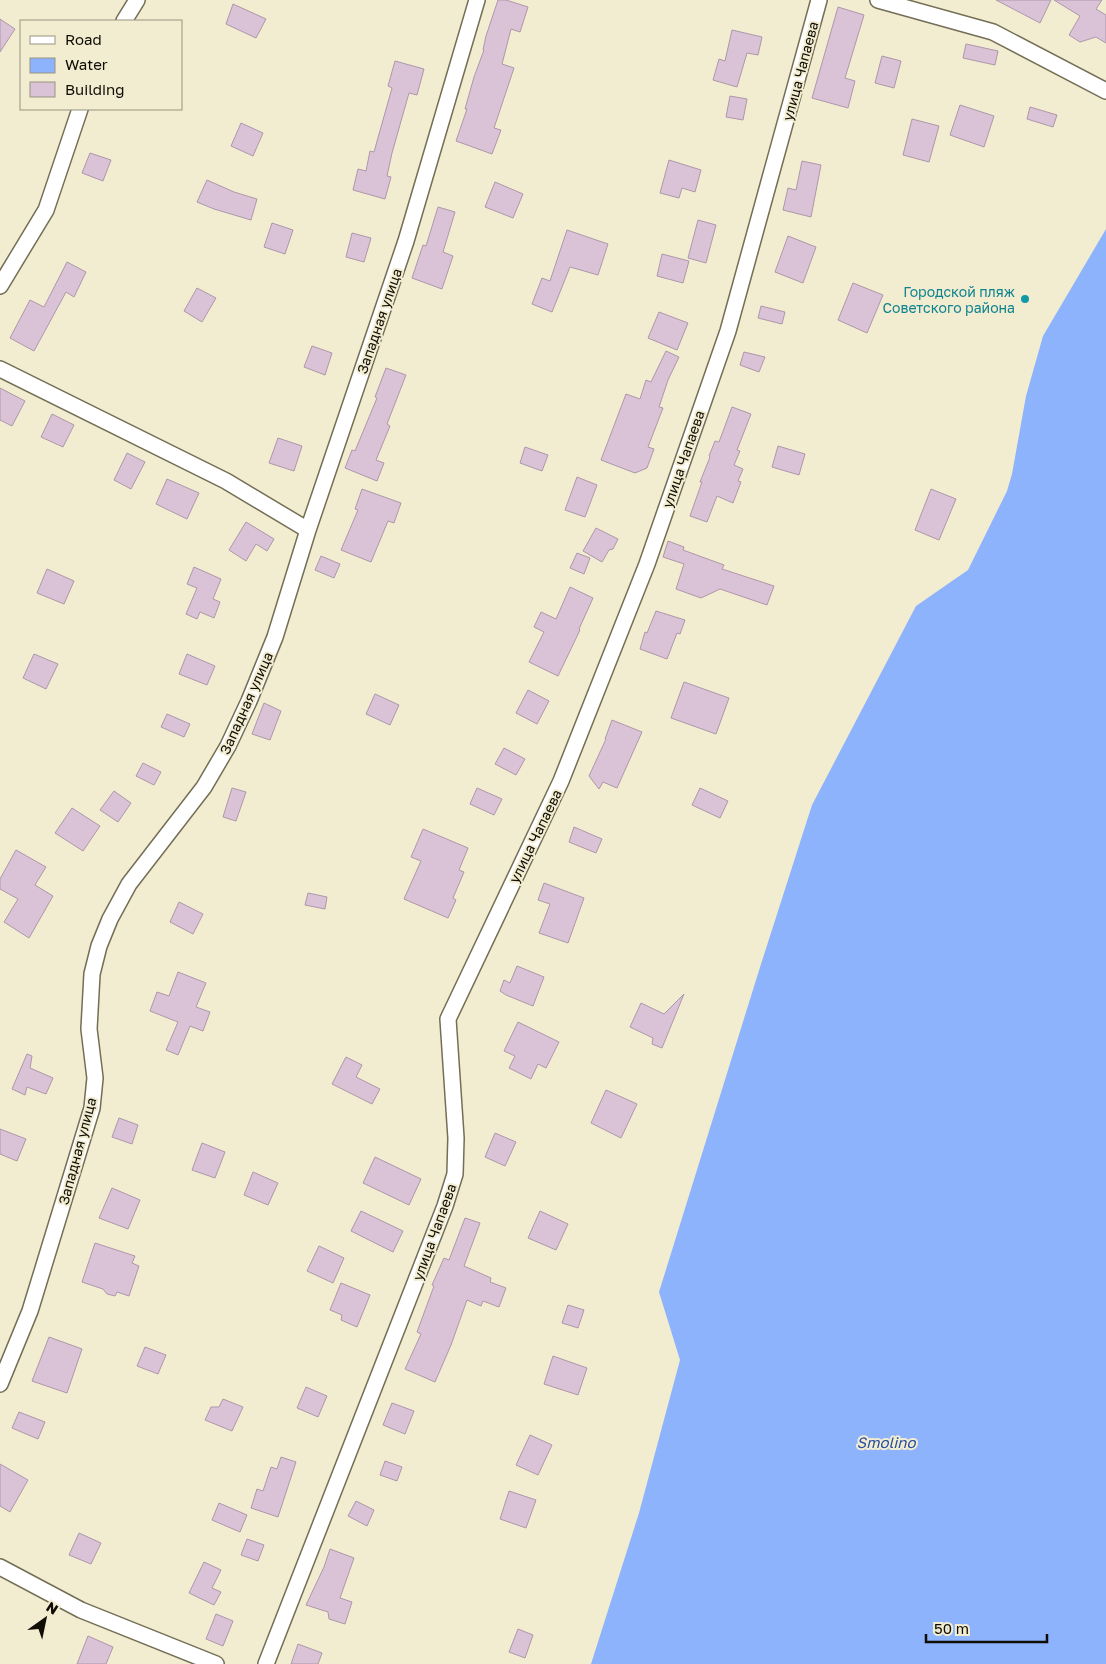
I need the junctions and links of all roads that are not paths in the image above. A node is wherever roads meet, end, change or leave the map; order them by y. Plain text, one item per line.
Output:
1 (138, 0) edge
2 (477, 0) edge
3 (819, 0) edge
4 (878, 0) edge
5 (125, 20) edge
6 (1106, 92) edge
7 (80, 110) edge
8 (0, 286) edge
9 (0, 369) edge
10 (308, 530) junction
11 (0, 1384) edge
12 (0, 1567) edge
13 (216, 1664) edge
14 (266, 1664) edge

1 - 5 street
2 - 10 street, Западная улица
3 - 14 street, улица Чапаева
4 - 6 street
7 - 8 street
9 - 10 street
10 - 11 street, Западная улица
12 - 13 street

